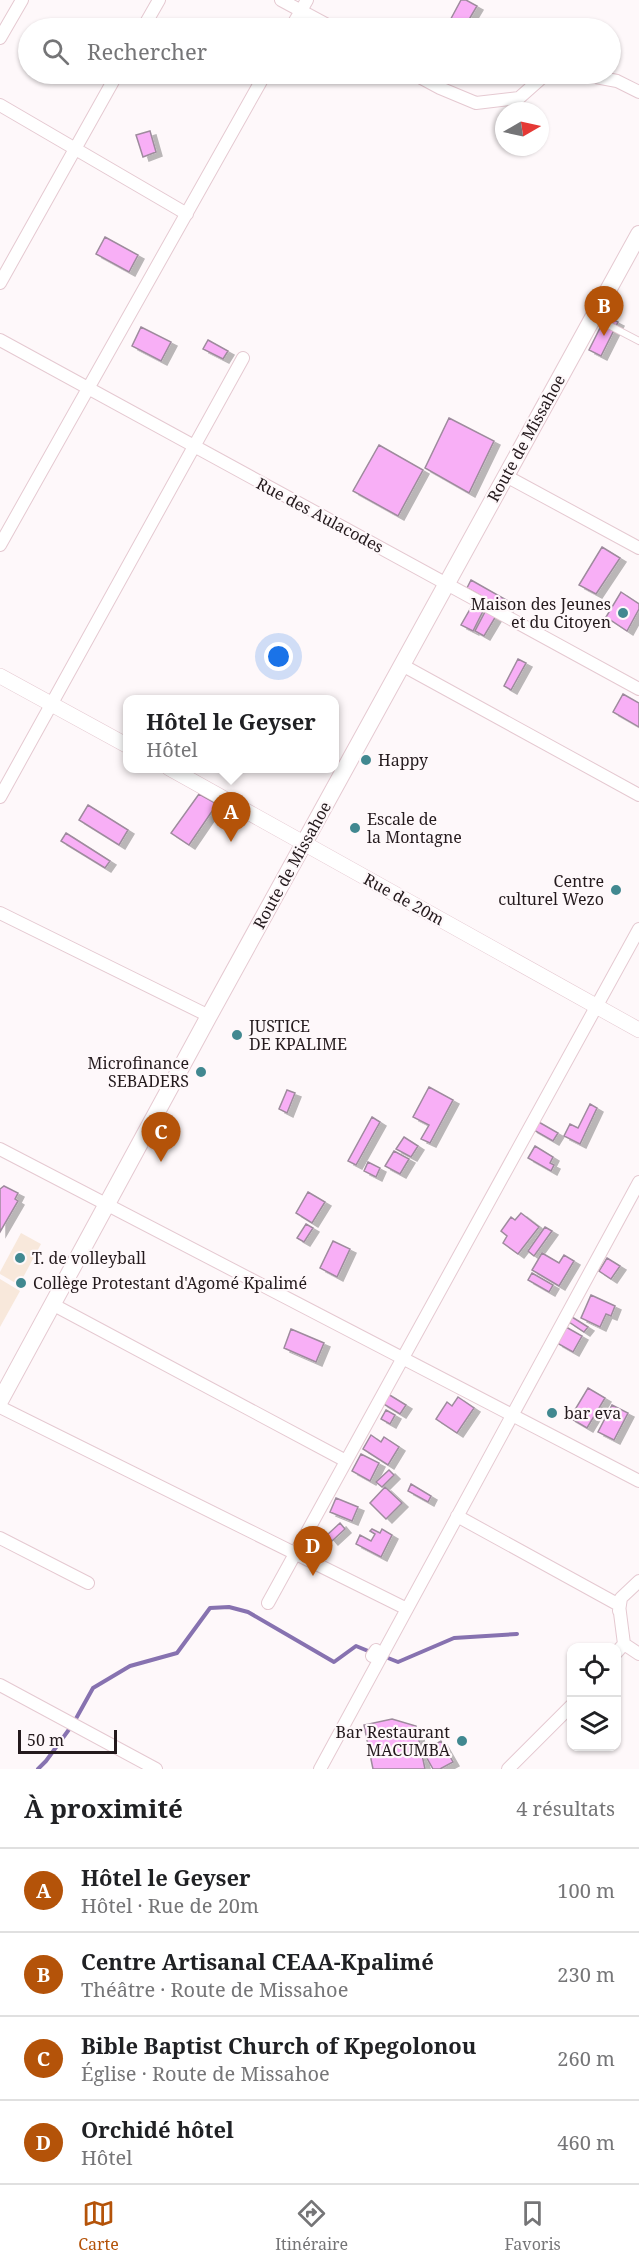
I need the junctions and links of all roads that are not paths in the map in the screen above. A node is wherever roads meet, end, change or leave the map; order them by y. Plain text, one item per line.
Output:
1 (22, 0) edge
2 (159, 0) edge
3 (281, 0) edge
4 (304, 5) edge
5 (149, 18) edge
6 (320, 18) edge
7 (0, 38) edge
8 (621, 83) edge
9 (111, 84) edge
10 (260, 84) edge
11 (433, 84) edge
12 (535, 84) edge
13 (639, 92) edge
14 (0, 105) edge
15 (75, 149) junction
16 (187, 214) junction
17 (639, 234) edge
18 (0, 283) edge
19 (592, 316) junction
20 (0, 340) edge
21 (639, 341) edge
22 (243, 358) dead end
23 (88, 388) junction
24 (194, 447) junction
25 (506, 476) junction
26 (0, 545) edge
27 (639, 548) edge
28 (446, 583) junction
29 (402, 665) junction
30 (0, 676) edge
31 (639, 689) edge
32 (52, 704) junction
33 (123, 743) edge
34 (178, 773) edge
35 (639, 795) edge
36 (0, 797) edge
37 (304, 843) junction
38 (0, 913) edge
39 (639, 929) edge
40 (597, 1006) junction
41 (209, 1016) junction
42 (639, 1030) edge
43 (0, 1149) edge
44 (639, 1182) edge
45 (106, 1204) junction
46 (52, 1304) junction
47 (403, 1358) junction
48 (0, 1401) edge
49 (0, 1407) edge
50 (512, 1414) junction
51 (346, 1461) junction
52 (639, 1480) edge
53 (457, 1516) junction
54 (0, 1538) edge
55 (295, 1553) junction
56 (639, 1581) edge
57 (88, 1583) dead end
58 (268, 1603) dead end
59 (408, 1609) junction
60 (619, 1643) edge
61 (619, 1643) edge
62 (621, 1649) edge
63 (639, 1654) edge
64 (0, 1685) edge
65 (567, 1710) edge
66 (567, 1711) edge
67 (156, 1769) edge
68 (320, 1769) edge
69 (508, 1769) edge
70 (518, 1769) edge

1 - 7 street
2 - 5 street
3 - 4 street
4 - 6 street
8 - 13 street
9 - 15 street
10 - 16 street
11 - 12 street
14 - 15 street
15 - 16 street
15 - 18 street
16 - 23 street
17 - 19 main road, Route de Missahoe
19 - 21 lane
19 - 25 main road, Route de Missahoe
20 - 23 street, Rue des Aulacodes
22 - 24 street
23 - 24 street, Rue des Aulacodes
23 - 26 street
24 - 28 street, Rue des Aulacodes
24 - 32 street
25 - 27 street
25 - 28 main road, Route de Missahoe
28 - 29 main road, Route de Missahoe
28 - 31 street, Rue des Aulacodes
29 - 35 street
29 - 37 main road, Route de Missahoe
30 - 32 street
32 - 33 street
32 - 36 street
34 - 37 street, Rue de 20m
37 - 40 street, Rue de 20m
37 - 41 main road, Route de Missahoe
38 - 41 street
39 - 40 street
40 - 42 street, Rue de 20m
40 - 47 street
41 - 45 main road, Route de Missahoe
43 - 45 street
44 - 50 street
45 - 46 main road, Route de Missahoe
45 - 47 street
46 - 48 main road, Route de Missahoe
46 - 51 street
47 - 50 street
47 - 51 street
49 - 55 street
50 - 52 street
50 - 53 street
51 - 55 street
53 - 59 street
53 - 60 street
54 - 57 street
55 - 58 street
55 - 59 street
56 - 61 street
59 - 68 street
62 - 63 street
64 - 67 street
65 - 69 street
66 - 70 street

